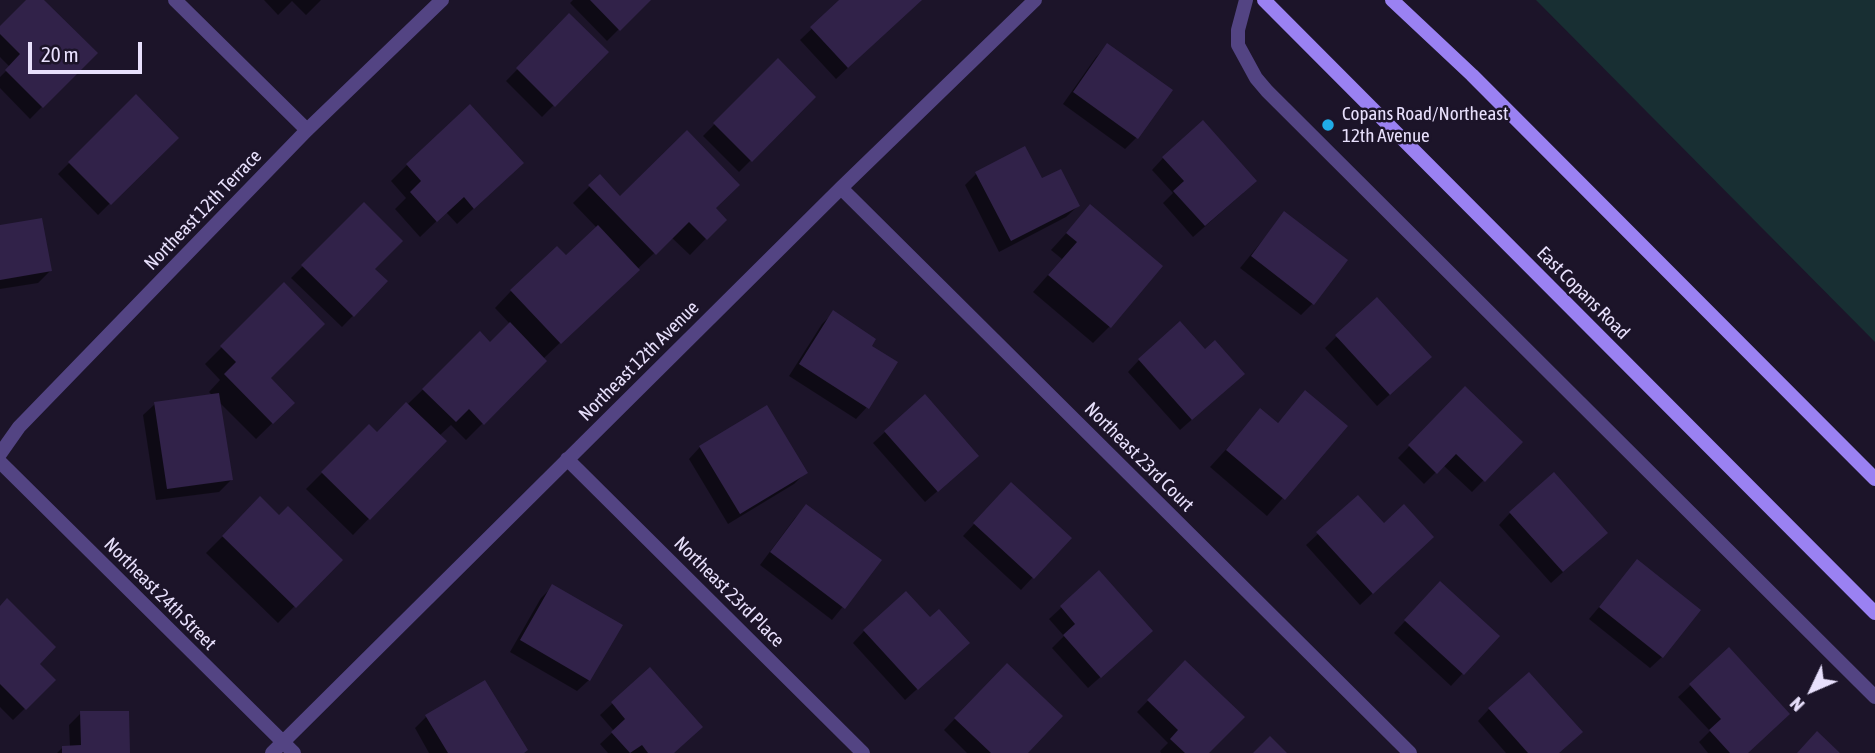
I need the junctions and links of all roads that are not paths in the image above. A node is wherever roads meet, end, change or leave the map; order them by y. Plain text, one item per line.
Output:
1 (175, 0) edge
2 (442, 0) edge
3 (1035, 0) edge
4 (1245, 0) edge
5 (1264, 0) edge
6 (1392, 0) edge
7 (307, 130) junction
8 (841, 188) junction
9 (0, 454) edge
10 (568, 459) junction
11 (0, 462) edge
12 (1875, 479) edge
13 (1875, 613) edge
14 (1875, 697) edge
15 (283, 749) edge
16 (863, 753) edge
17 (1410, 753) edge

1 - 7 street
2 - 7 street, Northeast 12th Terrace
3 - 8 street, Northeast 12th Avenue
4 - 14 street
5 - 13 main road, East Copans Road
6 - 12 main road
7 - 9 street, Northeast 12th Terrace
8 - 10 street, Northeast 12th Avenue
8 - 17 street, Northeast 23rd Court
10 - 15 street, Northeast 12th Avenue
10 - 16 street, Northeast 23rd Place
11 - 15 street, Northeast 24th Street

